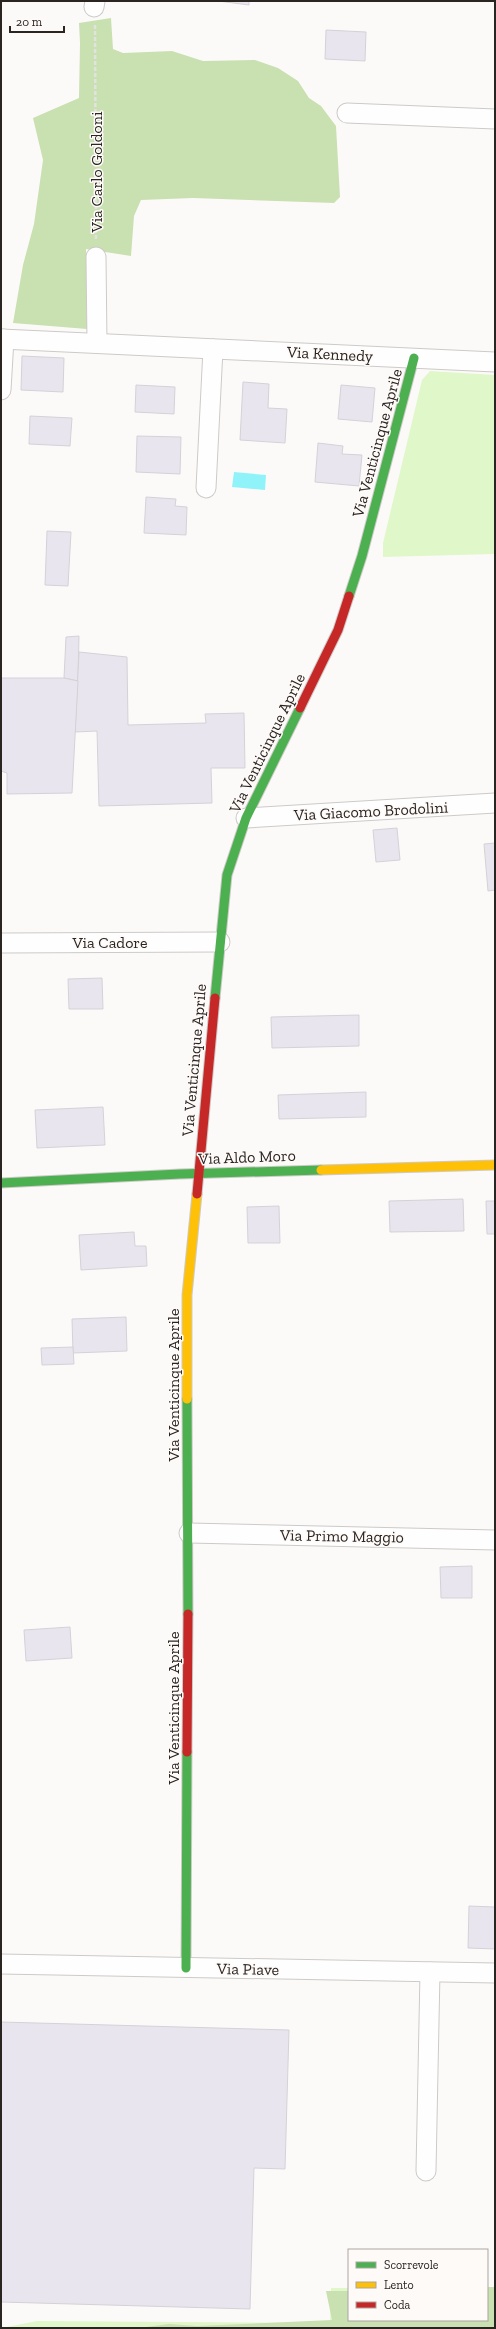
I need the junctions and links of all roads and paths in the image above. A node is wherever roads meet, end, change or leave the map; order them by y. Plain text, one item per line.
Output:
1 (95, 4) edge
2 (347, 113) dead end
3 (495, 119) edge
4 (96, 258) joint
5 (3, 339) edge
6 (97, 343) junction
7 (213, 348) junction
8 (414, 358) junction
9 (495, 362) edge
10 (1, 390) edge
11 (206, 488) dead end
12 (495, 803) edge
13 (246, 818) junction
14 (220, 942) junction
15 (1, 943) edge
16 (495, 1165) edge
17 (198, 1173) junction
18 (1, 1183) edge
19 (189, 1533) junction
20 (495, 1540) edge
21 (1, 1964) edge
22 (186, 1968) junction
23 (430, 1972) junction
24 (495, 1973) edge
25 (426, 2171) dead end

1 - 4 path, Via Carlo Goldoni
2 - 3 street
4 - 6 street
5 - 6 street, Via Kennedy
5 - 10 street, Via Kennedy
6 - 7 street, Via Kennedy
7 - 8 street, Via Kennedy
7 - 11 street
8 - 9 street, Via Kennedy
8 - 13 street, Via Venticinque Aprile
12 - 13 street, Via Giacomo Brodolini
13 - 14 street, Via Venticinque Aprile
14 - 15 street, Via Cadore
14 - 17 street, Via Venticinque Aprile
16 - 17 street, Via Aldo Moro
17 - 18 street, Via Aldo Moro
17 - 19 street, Via Venticinque Aprile
19 - 20 street, Via Primo Maggio
19 - 22 street, Via Venticinque Aprile
21 - 22 street, Via Piave
22 - 23 street, Via Piave
23 - 24 street, Via Piave
23 - 25 street

